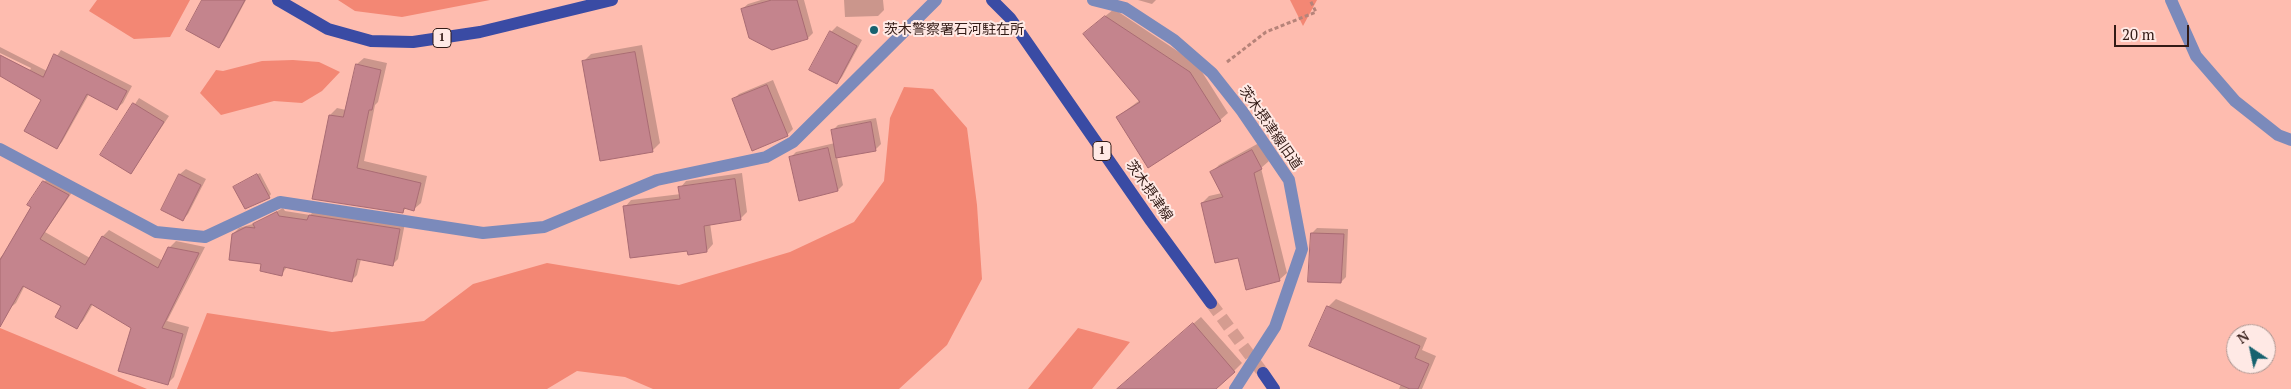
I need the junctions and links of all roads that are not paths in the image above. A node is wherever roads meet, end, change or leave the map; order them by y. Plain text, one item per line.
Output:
1 (278, 0) edge
2 (612, 0) edge
3 (936, 0) edge
4 (992, 0) edge
5 (1093, 0) edge
6 (2171, 0) edge
7 (2291, 140) edge
8 (0, 149) edge
9 (1211, 303) tunnel mouth
10 (1262, 373) tunnel mouth
11 (1235, 389) edge
12 (1274, 389) edge

1 - 2 main road, 1
3 - 8 street
4 - 9 main road, 茨木摂津線 / 1
5 - 11 street, 茨木摂津線旧道
6 - 7 street
10 - 12 main road

